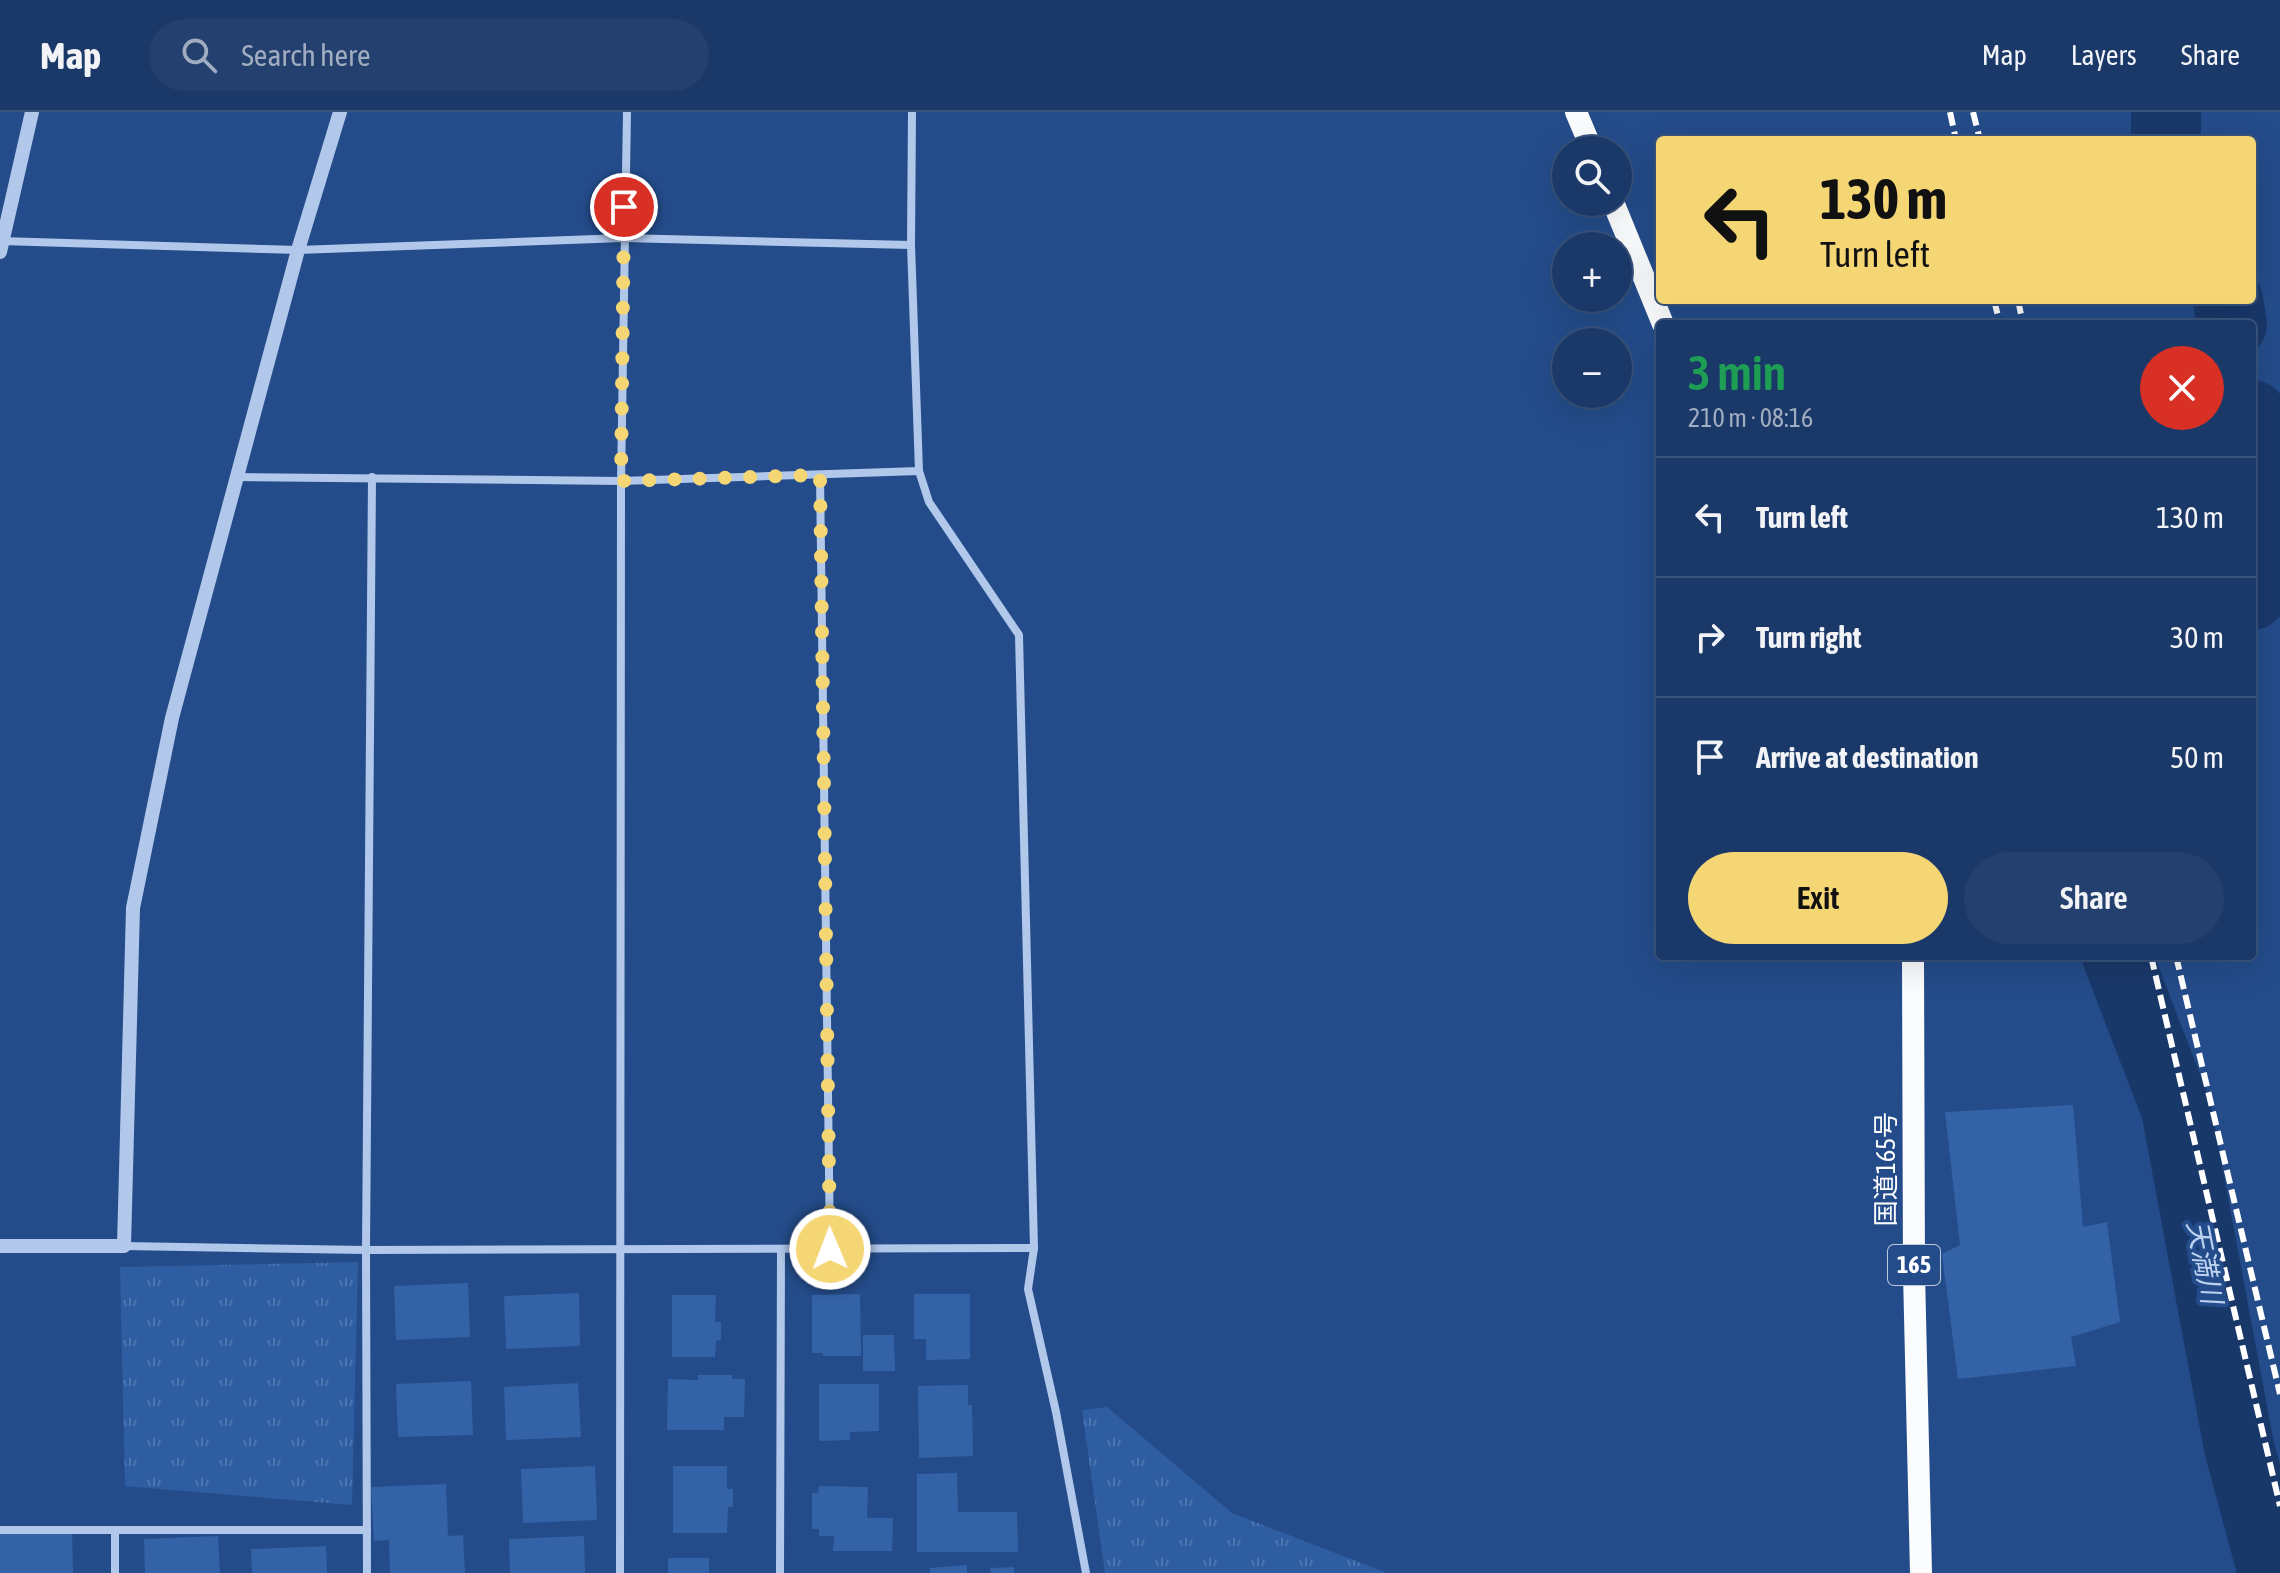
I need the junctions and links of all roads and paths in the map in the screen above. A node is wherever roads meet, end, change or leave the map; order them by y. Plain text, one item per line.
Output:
1 (32, 112) edge
2 (340, 112) edge
3 (627, 112) edge
4 (912, 112) edge
5 (1576, 112) edge
6 (1586, 136) edge
7 (1619, 216) edge
8 (623, 238) junction
9 (1, 245) edge
10 (911, 245) junction
11 (298, 250) junction
12 (1661, 320) edge
13 (919, 471) junction
14 (820, 475) junction
15 (238, 477) junction
16 (372, 477) junction
17 (621, 481) junction
18 (1913, 960) edge
19 (0, 1246) edge
20 (124, 1246) junction
21 (1034, 1248) junction
22 (830, 1249) junction
23 (366, 1250) junction
24 (619, 1250) junction
25 (781, 1251) junction
26 (0, 1530) edge
27 (115, 1530) junction
28 (367, 1530) junction
29 (115, 1573) edge
30 (367, 1573) edge
31 (620, 1573) edge
32 (780, 1573) edge
33 (1086, 1573) edge
34 (1921, 1573) edge

1 - 9 street
2 - 11 street
3 - 8 street
4 - 10 street
5 - 6 highway
7 - 12 highway
8 - 10 street
8 - 11 street
8 - 17 street
9 - 11 street
10 - 13 street
11 - 15 street
13 - 14 street
13 - 21 street
14 - 17 street
14 - 22 street
15 - 16 street
15 - 20 street
16 - 17 street
16 - 23 street
17 - 24 street
18 - 34 highway, 国道165号 / 165
19 - 20 street
20 - 23 street
21 - 22 street
21 - 33 street
22 - 25 street
23 - 24 street
23 - 28 street
24 - 25 street
24 - 31 street
25 - 32 street
26 - 27 street
27 - 28 street
27 - 29 street
28 - 30 street

